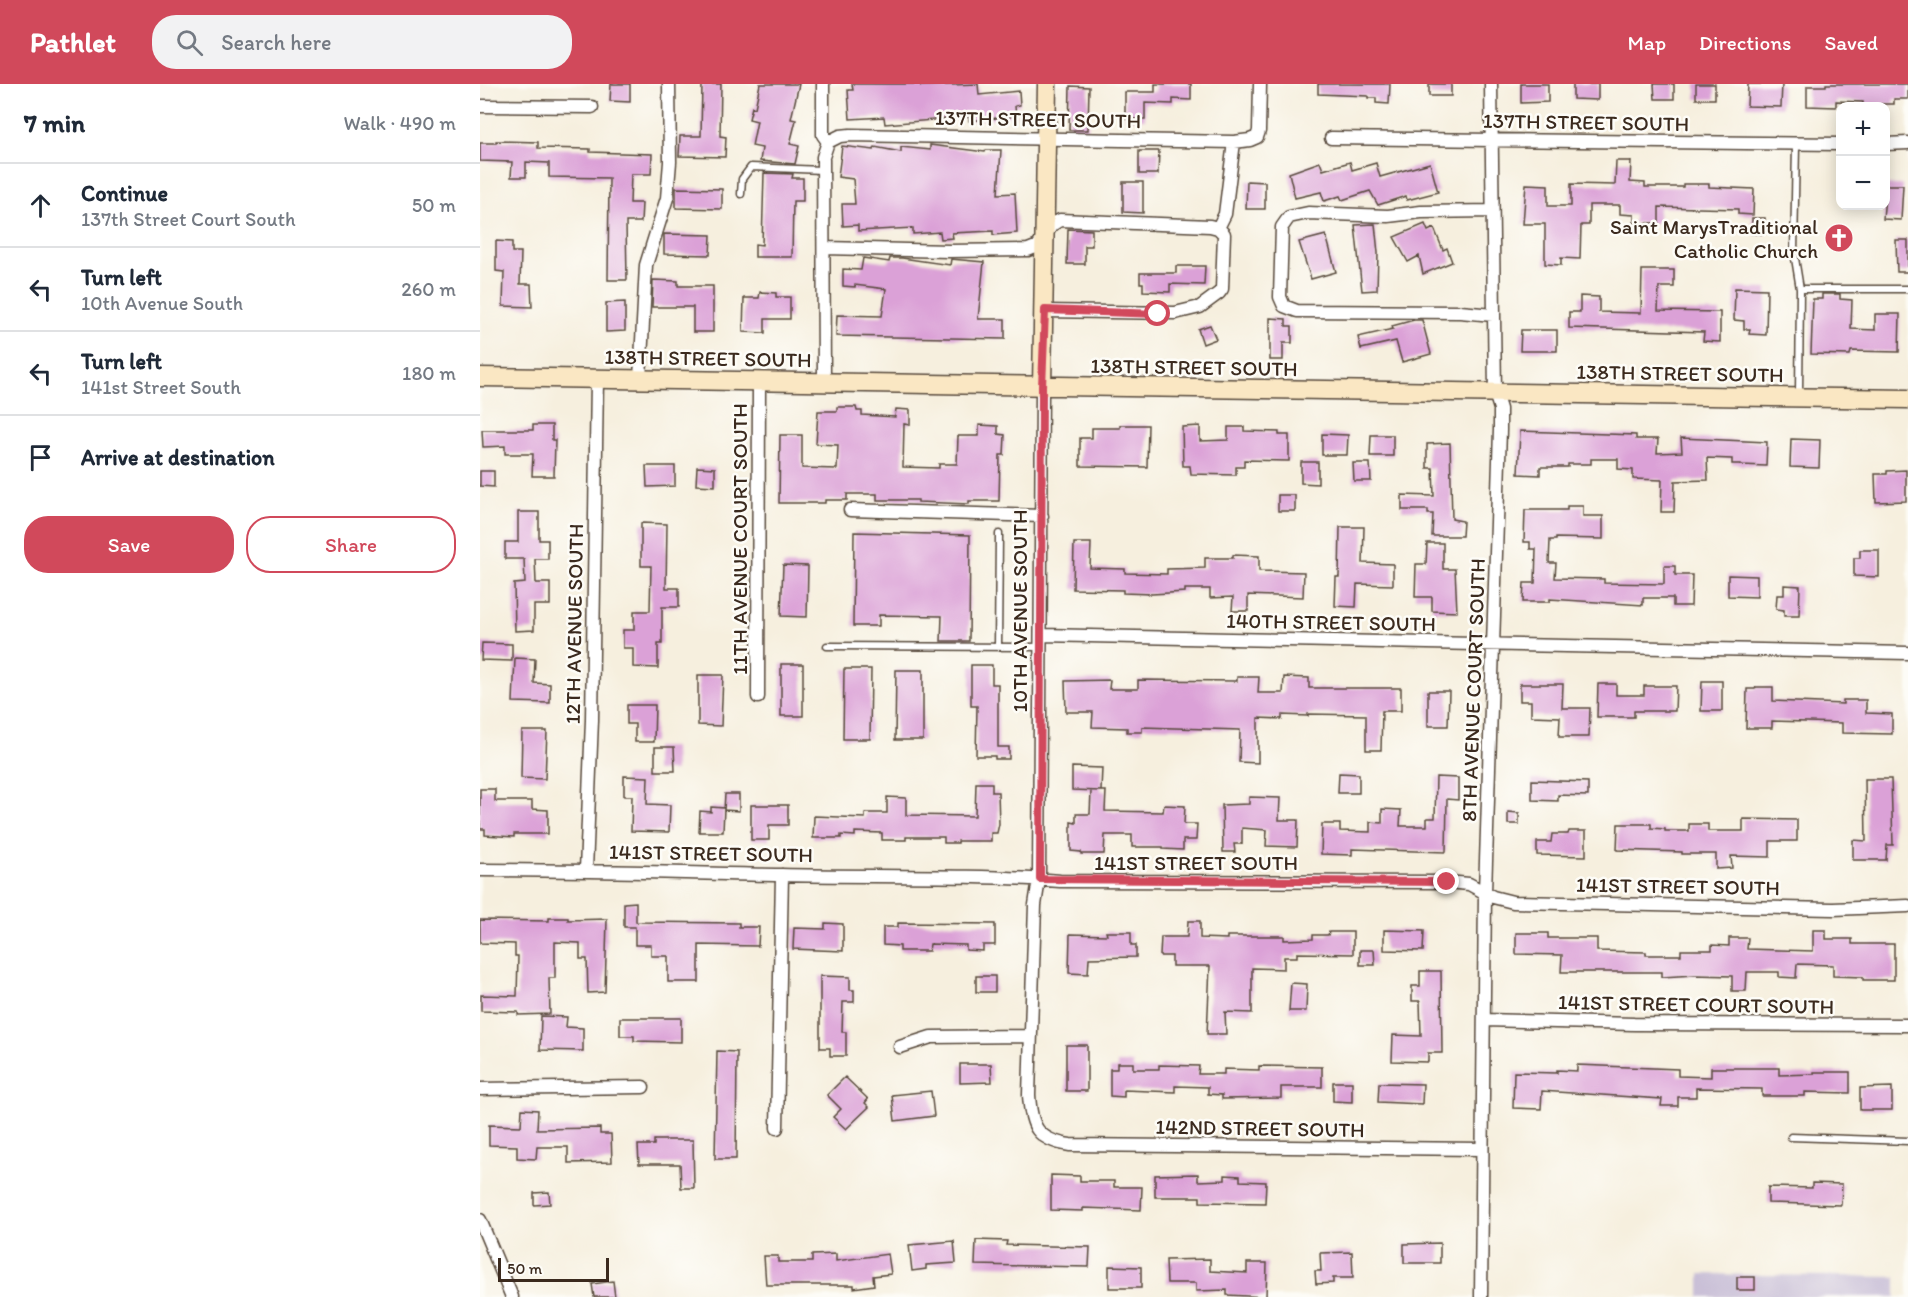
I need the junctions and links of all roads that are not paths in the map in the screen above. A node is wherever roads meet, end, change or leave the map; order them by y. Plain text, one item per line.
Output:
1 (669, 84) edge
2 (823, 84) edge
3 (1047, 84) edge
4 (1260, 84) edge
5 (1491, 84) edge
6 (480, 106) edge
7 (592, 107) dead end
8 (1331, 138) dead end
9 (1047, 139) junction
10 (1491, 140) junction
11 (828, 142) junction
12 (1234, 142) junction
13 (1908, 143) edge
14 (1836, 144) edge
15 (1890, 144) edge
16 (1796, 145) junction
17 (823, 170) junction
18 (741, 194) dead end
19 (1492, 211) junction
20 (1218, 228) junction
21 (1046, 234) junction
22 (825, 248) junction
23 (1800, 289) junction
24 (1908, 289) edge
25 (1045, 310) junction
26 (1493, 315) junction
27 (480, 377) edge
28 (597, 379) junction
29 (640, 379) junction
30 (759, 382) junction
31 (824, 382) junction
32 (1042, 387) junction
33 (1495, 393) junction
34 (1799, 397) junction
35 (1908, 399) edge
36 (850, 510) dead end
37 (1042, 516) junction
38 (999, 534) dead end
39 (1041, 641) junction
40 (1494, 645) junction
41 (828, 646) dead end
42 (998, 647) junction
43 (1908, 653) edge
44 (758, 697) dead end
45 (480, 870) edge
46 (586, 870) junction
47 (782, 875) junction
48 (1040, 879) junction
49 (1485, 892) junction
50 (1908, 906) edge
51 (1484, 1020) junction
52 (1908, 1025) edge
53 (1030, 1036) junction
54 (900, 1047) dead end
55 (643, 1087) dead end
56 (480, 1089) edge
57 (777, 1128) dead end
58 (1041, 1134) joint
59 (1791, 1137) dead end
60 (1908, 1141) edge
61 (1482, 1149) junction
62 (480, 1220) edge
63 (512, 1297) edge
64 (1480, 1297) edge

1 - 29 street
2 - 11 street
3 - 9 street, 10TH AVENUE SOUTH
4 - 12 street, 137TH STREET SOUTH
5 - 10 street, 8TH AVENUE COURT SOUTH
6 - 7 street
8 - 10 street, 137TH STREET SOUTH
9 - 11 street, 137TH STREET SOUTH
9 - 12 street, 137TH STREET SOUTH
9 - 21 street, 10TH AVENUE SOUTH
10 - 16 street, 137TH STREET SOUTH
10 - 19 street, 8TH AVENUE COURT SOUTH
11 - 17 street
12 - 20 street
13 - 15 street
14 - 16 street, 137TH STREET SOUTH
16 - 23 lane
17 - 18 lane
17 - 22 street
19 - 26 street, 8TH AVENUE COURT SOUTH
19 - 26 street
20 - 21 street
20 - 25 street
21 - 22 street
21 - 25 street, 10TH AVENUE SOUTH
22 - 31 street
23 - 24 lane
23 - 34 lane
25 - 32 street, 10TH AVENUE SOUTH
26 - 33 street, 8TH AVENUE COURT SOUTH
27 - 28 street, 138TH STREET SOUTH
28 - 29 street, 138TH STREET SOUTH
28 - 46 street, 12TH AVENUE SOUTH
29 - 30 street, 138TH STREET SOUTH
30 - 31 street, 138TH STREET SOUTH
30 - 44 street, 11TH AVENUE COURT SOUTH
31 - 32 street, 138TH STREET SOUTH
32 - 33 street, 138TH STREET SOUTH
32 - 37 street, 10TH AVENUE SOUTH
33 - 34 street, 138TH STREET SOUTH
33 - 40 street, 8TH AVENUE COURT SOUTH
34 - 35 street, 138TH STREET SOUTH
36 - 37 street
37 - 39 street, 10TH AVENUE SOUTH
38 - 42 lane
39 - 40 street, 140TH STREET SOUTH
39 - 42 lane
39 - 48 street, 10TH AVENUE SOUTH
40 - 43 street, 140TH STREET SOUTH
40 - 49 street, 8TH AVENUE COURT SOUTH
41 - 42 lane
45 - 46 street, 141ST STREET SOUTH
46 - 47 street, 141ST STREET SOUTH
47 - 48 street, 141ST STREET SOUTH
47 - 57 street
48 - 49 street, 141ST STREET SOUTH
48 - 53 street, 10TH AVENUE SOUTH
49 - 50 street, 141ST STREET SOUTH
49 - 51 street, 8TH AVENUE COURT SOUTH
51 - 52 street, 141ST STREET COURT SOUTH
51 - 61 street, 8TH AVENUE COURT SOUTH
53 - 54 street
53 - 58 street, 10TH AVENUE SOUTH
55 - 56 street
58 - 61 street, 142ND STREET SOUTH
59 - 60 lane
61 - 64 street, 8TH AVENUE COURT SOUTH
62 - 63 street

